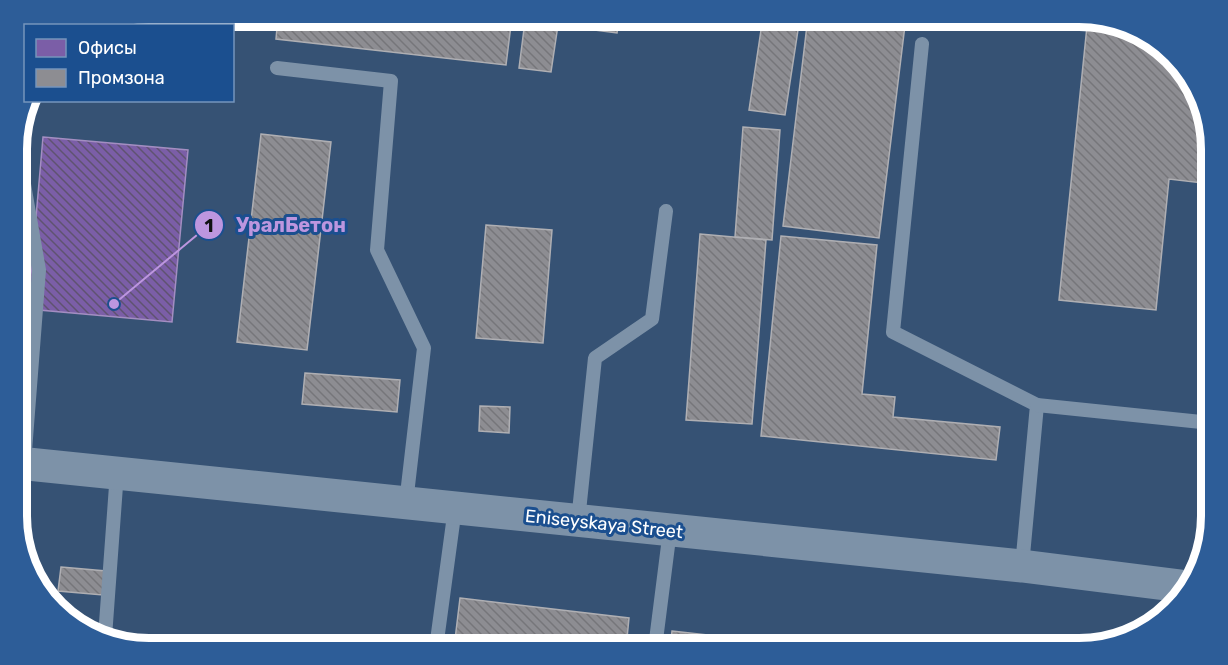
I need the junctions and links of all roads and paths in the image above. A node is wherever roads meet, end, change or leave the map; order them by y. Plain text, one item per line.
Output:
1 (922, 44) dead end
2 (277, 68) dead end
3 (27, 201) edge
4 (666, 211) dead end
5 (27, 399) edge
6 (1037, 405) junction
7 (1201, 422) edge
8 (27, 464) edge
9 (117, 472) junction
10 (406, 503) junction
11 (455, 508) junction
12 (578, 521) junction
13 (670, 530) junction
14 (1022, 566) junction
15 (1179, 586) edge
16 (106, 630) edge
17 (437, 638) edge
18 (657, 638) edge

1 - 6 lane
2 - 10 lane
3 - 5 lane
4 - 12 lane
6 - 7 lane
6 - 14 lane
8 - 9 street, Eniseyskaya Street
9 - 10 street, Eniseyskaya Street
9 - 16 lane
10 - 11 street, Eniseyskaya Street
11 - 12 street, Eniseyskaya Street
11 - 17 lane
12 - 13 street, Eniseyskaya Street
13 - 14 street, Eniseyskaya Street
13 - 18 lane
14 - 15 street, Eniseyskaya Street

